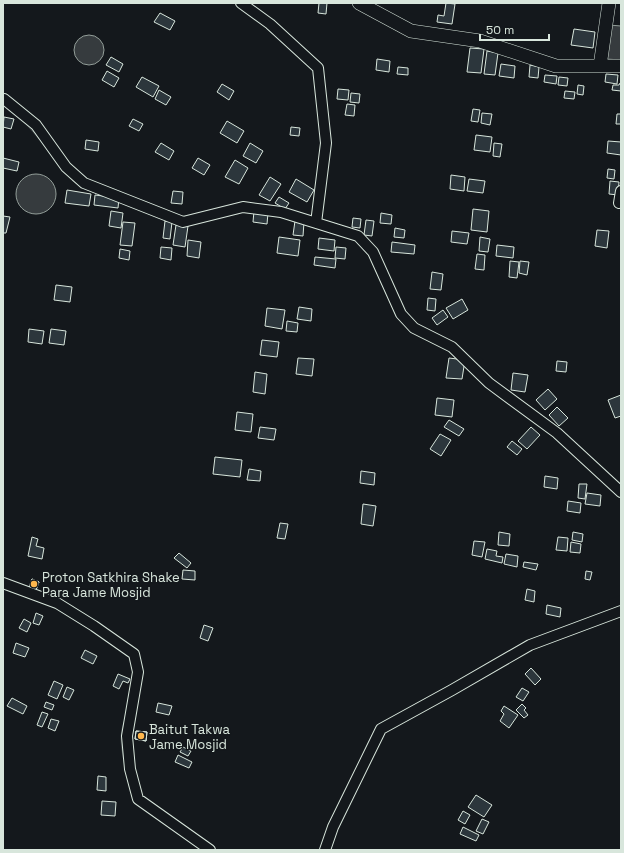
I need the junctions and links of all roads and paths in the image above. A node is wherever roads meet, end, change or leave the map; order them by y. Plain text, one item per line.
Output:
1 (241, 3) edge
2 (359, 3) edge
3 (609, 3) edge
4 (600, 66) junction
5 (621, 66) edge
6 (4, 99) dead end
7 (621, 191) edge
8 (619, 203) dead end
9 (316, 223) junction
10 (621, 492) edge
11 (3, 583) edge
12 (621, 611) edge
13 (210, 850) edge
14 (325, 850) edge

1 - 9 street
2 - 4 main road
3 - 4 main road
4 - 5 main road
6 - 9 street
7 - 8 street
9 - 10 street
11 - 13 street
12 - 14 street

